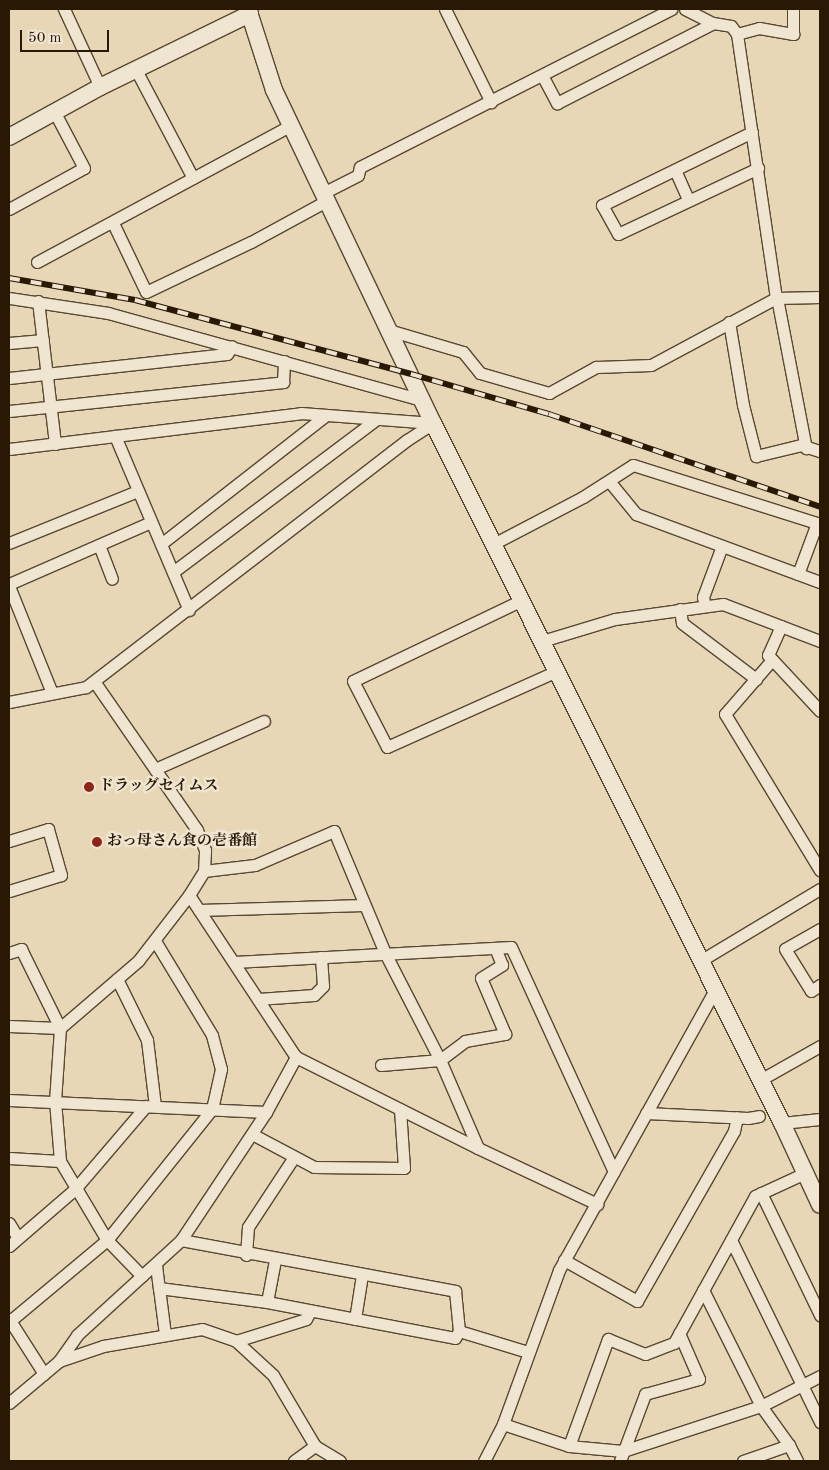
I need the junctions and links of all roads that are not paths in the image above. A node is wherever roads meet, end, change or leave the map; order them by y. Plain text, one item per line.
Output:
1 (64, 9) edge
2 (445, 9) edge
3 (671, 9) edge
4 (685, 9) edge
5 (793, 9) edge
6 (253, 10) edge
7 (713, 23) junction
8 (737, 34) junction
9 (136, 70) junction
10 (543, 77) junction
11 (100, 87) junction
12 (491, 102) junction
13 (54, 111) junction
14 (290, 126) junction
15 (752, 132) junction
16 (9, 136) edge
17 (758, 168) junction
18 (675, 170) junction
19 (193, 178) junction
20 (326, 196) junction
21 (688, 199) junction
22 (9, 209) edge
23 (113, 223) junction
24 (37, 262) dead end
25 (820, 297) edge
26 (9, 298) edge
27 (776, 298) junction
28 (38, 301) junction
29 (729, 322) junction
30 (392, 331) junction
31 (43, 340) junction
32 (9, 343) edge
33 (232, 346) junction
34 (284, 361) junction
35 (46, 374) junction
36 (9, 378) edge
37 (422, 400) junction
38 (50, 406) junction
39 (9, 411) edge
40 (326, 415) junction
41 (377, 419) junction
42 (433, 423) junction
43 (115, 436) junction
44 (55, 444) junction
45 (806, 448) junction
46 (9, 449) edge
47 (820, 451) edge
48 (609, 481) junction
49 (138, 491) junction
50 (151, 522) junction
51 (819, 523) edge
52 (9, 543) edge
53 (494, 543) junction
54 (161, 544) junction
55 (99, 545) junction
56 (722, 546) junction
57 (173, 572) junction
58 (798, 574) junction
59 (112, 579) dead end
60 (820, 582) edge
61 (9, 585) edge
62 (522, 600) junction
63 (704, 606) junction
64 (680, 609) junction
65 (189, 610) junction
66 (781, 626) junction
67 (542, 641) junction
68 (820, 641) edge
69 (771, 661) junction
70 (557, 671) junction
71 (756, 679) junction
72 (94, 681) junction
73 (52, 693) junction
74 (9, 702) edge
75 (820, 711) edge
76 (264, 720) dead end
77 (155, 769) junction
78 (9, 841) edge
79 (820, 870) edge
80 (204, 871) junction
81 (820, 889) edge
82 (9, 891) edge
83 (190, 895) junction
84 (364, 905) junction
85 (199, 910) junction
86 (820, 929) edge
87 (155, 941) junction
88 (495, 948) junction
89 (9, 953) edge
90 (384, 953) junction
91 (321, 957) junction
92 (700, 960) junction
93 (234, 962) junction
94 (117, 978) junction
95 (820, 985) edge
96 (715, 990) junction
97 (258, 999) junction
98 (9, 1026) edge
99 (60, 1028) junction
100 (820, 1046) edge
101 (296, 1057) junction
102 (440, 1060) junction
103 (382, 1065) dead end
104 (760, 1080) junction
105 (9, 1100) edge
106 (55, 1102) junction
107 (150, 1106) junction
108 (212, 1109) junction
109 (400, 1109) junction
110 (266, 1112) junction
111 (646, 1113) junction
112 (759, 1116) dead end
113 (737, 1117) junction
114 (820, 1119) edge
115 (782, 1123) junction
116 (252, 1134) junction
117 (478, 1148) junction
118 (294, 1157) junction
119 (9, 1158) edge
120 (60, 1160) junction
121 (614, 1172) junction
122 (805, 1173) junction
123 (75, 1189) junction
124 (761, 1193) junction
125 (596, 1204) junction
126 (820, 1205) edge
127 (9, 1223) edge
128 (107, 1240) junction
129 (181, 1240) junction
130 (731, 1240) junction
131 (13, 1242) edge
132 (246, 1255) junction
133 (275, 1260) junction
134 (564, 1260) junction
135 (156, 1265) junction
136 (362, 1275) junction
137 (142, 1276) junction
138 (159, 1288) junction
139 (703, 1290) junction
140 (268, 1302) junction
141 (310, 1311) junction
142 (820, 1315) edge
143 (355, 1319) junction
144 (10, 1320) edge
145 (459, 1331) junction
146 (679, 1333) junction
147 (165, 1334) junction
148 (236, 1341) junction
149 (528, 1352) junction
150 (59, 1361) junction
151 (44, 1374) junction
152 (820, 1376) edge
153 (802, 1385) junction
154 (9, 1403) edge
155 (761, 1406) junction
156 (820, 1422) edge
157 (503, 1424) junction
158 (789, 1445) junction
159 (315, 1446) junction
160 (569, 1446) junction
161 (621, 1456) edge
162 (333, 1459) edge
163 (294, 1461) edge
164 (484, 1461) edge
165 (743, 1461) edge
166 (797, 1461) edge

1 - 11 street
2 - 12 street
3 - 10 street
4 - 7 street
5 - 8 street
6 - 9 street
6 - 14 street
7 - 8 street
7 - 10 street
8 - 15 street
9 - 11 street
9 - 19 street
10 - 12 street
11 - 13 street
12 - 20 street
13 - 16 street
13 - 22 street
14 - 19 street
14 - 20 street
15 - 17 street
15 - 18 street
17 - 21 street
17 - 27 street
18 - 21 street
18 - 21 street
19 - 23 street
20 - 23 street
20 - 30 street
23 - 24 street
25 - 27 street
26 - 28 street
27 - 29 street
27 - 45 street
28 - 31 street
28 - 33 street
29 - 30 street
29 - 45 street
30 - 37 street
31 - 32 street
31 - 35 street
33 - 34 street
33 - 35 street
34 - 37 street
34 - 38 street
35 - 36 street
35 - 38 street
37 - 42 street
38 - 39 street
38 - 44 street
40 - 41 street
40 - 43 street
40 - 54 street
41 - 42 street
41 - 57 street
42 - 53 street
42 - 65 street
43 - 44 street
43 - 49 street
44 - 46 street
45 - 47 street
48 - 51 street
48 - 53 street
48 - 56 street
49 - 50 street
49 - 52 street
50 - 54 street
50 - 55 street
51 - 58 street
53 - 62 street
54 - 57 street
55 - 59 street
55 - 61 street
56 - 58 street
56 - 63 street
57 - 65 street
58 - 60 street
61 - 73 street
62 - 67 street
62 - 70 street
63 - 64 street
63 - 66 street
64 - 67 street
64 - 71 street
65 - 72 street
66 - 68 street
66 - 69 street
67 - 70 street
69 - 71 street
69 - 75 street
70 - 92 street
71 - 79 street
72 - 73 street
72 - 77 street
73 - 74 street
76 - 77 street
77 - 80 street
78 - 82 street
80 - 83 street
80 - 84 street
81 - 92 street
83 - 85 street
83 - 87 street
84 - 85 street
84 - 90 street
85 - 93 street
86 - 95 street
87 - 94 street
87 - 108 street
88 - 90 street
88 - 102 street
88 - 121 street
89 - 99 street
90 - 91 street
90 - 102 street
91 - 93 street
91 - 97 street
92 - 96 street
93 - 97 street
94 - 99 street
94 - 107 street
96 - 104 street
96 - 111 street
97 - 101 street
98 - 99 street
99 - 106 street
100 - 104 street
101 - 109 street
101 - 110 street
102 - 103 street
102 - 117 street
104 - 115 street
105 - 106 street
106 - 107 street
106 - 120 street
107 - 108 street
107 - 123 street
108 - 110 street
108 - 128 street
109 - 117 street
109 - 118 street
110 - 116 street
111 - 113 street
111 - 121 street
112 - 113 street
113 - 134 street
114 - 115 street
115 - 122 street
116 - 118 street
116 - 129 street
117 - 125 street
118 - 132 street
119 - 120 street
120 - 123 street
121 - 125 street
122 - 124 street
122 - 126 street
123 - 128 street
123 - 131 street
124 - 130 street
124 - 142 street
125 - 134 street
127 - 131 street
128 - 137 street
128 - 144 street
129 - 132 street
129 - 135 street
130 - 139 street
130 - 153 street
132 - 133 street
133 - 136 street
133 - 140 street
134 - 149 street
135 - 137 street
135 - 138 street
136 - 143 street
136 - 145 street
137 - 150 street
138 - 140 street
138 - 147 street
139 - 146 street
139 - 155 street
140 - 141 street
141 - 143 street
141 - 148 street
143 - 145 street
144 - 151 street
145 - 149 street
146 - 160 street
146 - 161 street
147 - 148 street
147 - 150 street
148 - 159 street
149 - 157 street
150 - 151 street
151 - 154 street
152 - 153 street
153 - 155 street
153 - 156 street
155 - 158 street
155 - 161 street
157 - 160 street
157 - 164 street
158 - 165 street
158 - 166 street
159 - 162 street
159 - 163 street
160 - 161 street

